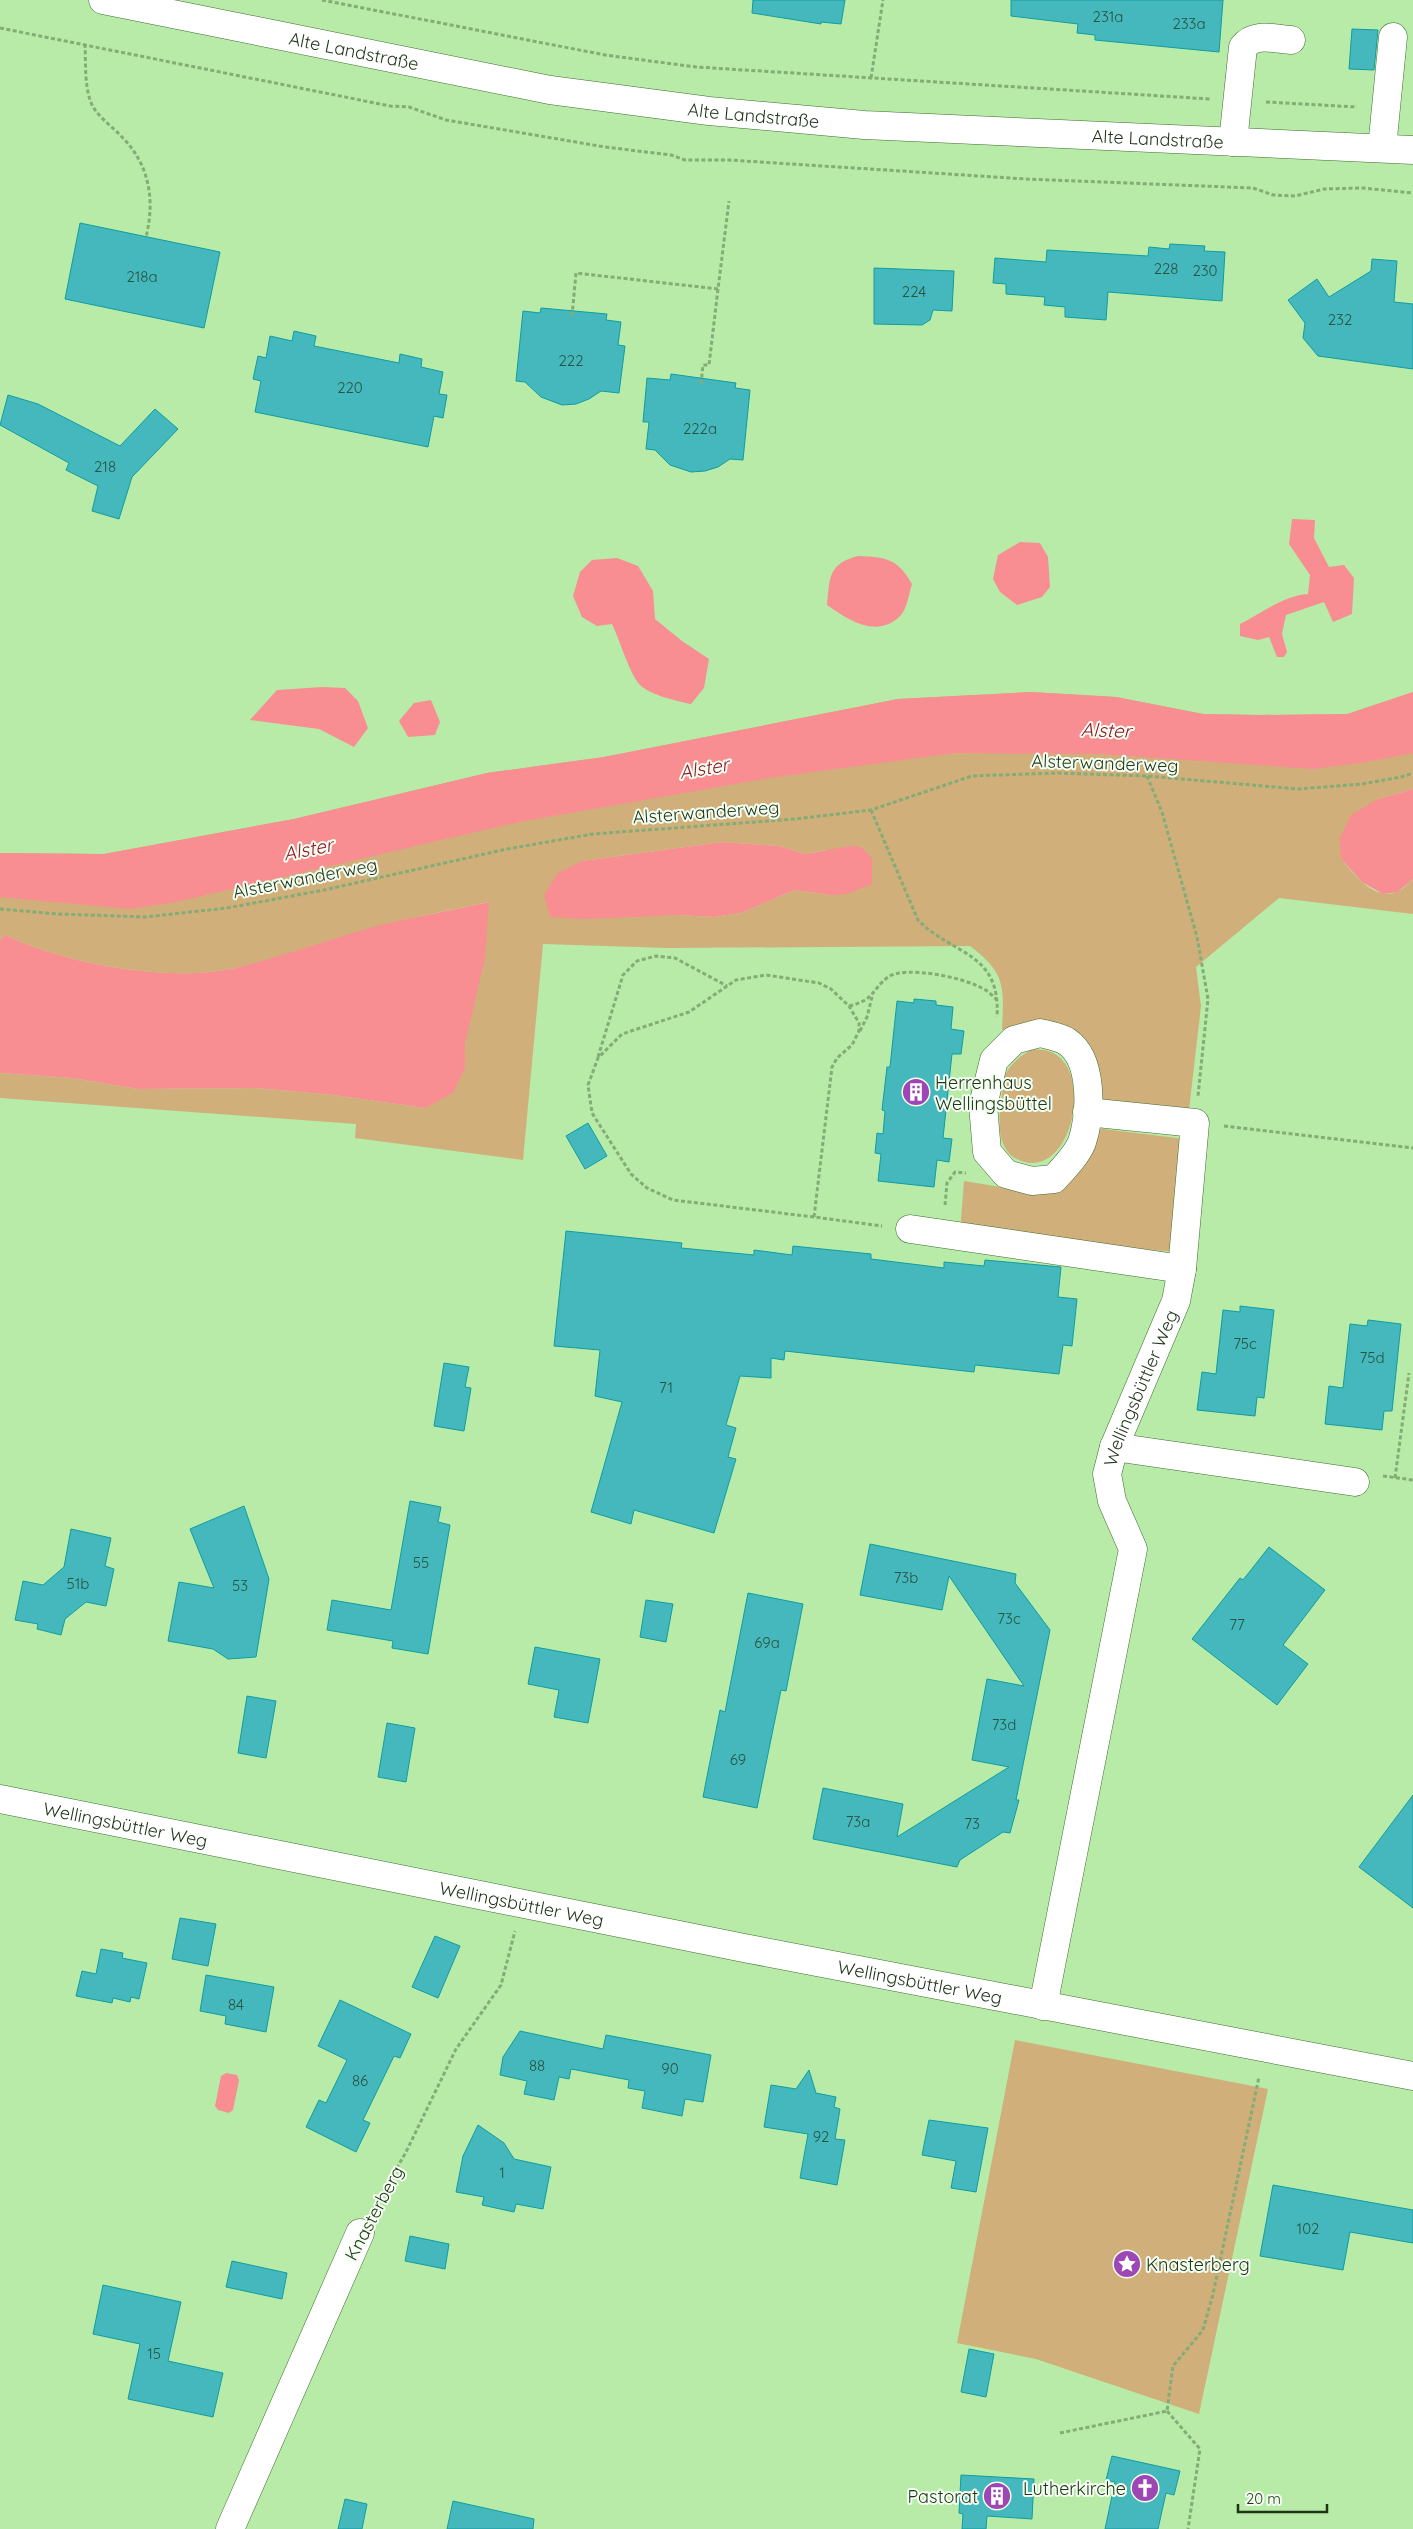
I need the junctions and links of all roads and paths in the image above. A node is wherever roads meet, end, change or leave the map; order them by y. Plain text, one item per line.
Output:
1 (103, 0) edge
2 (322, 0) edge
3 (883, 0) edge
4 (1393, 37) dead end
5 (1291, 40) dead end
6 (85, 44) dead end
7 (871, 78) junction
8 (1237, 101) junction
9 (1386, 108) junction
10 (1233, 142) junction
11 (1382, 148) junction
12 (1413, 150) edge
13 (1413, 193) edge
14 (1295, 196) dead end
15 (730, 201) dead end
16 (146, 237) dead end
17 (718, 289) junction
18 (572, 316) dead end
19 (701, 384) dead end
20 (1413, 773) edge
21 (1148, 776) junction
22 (871, 810) junction
23 (0, 909) edge
24 (727, 986) junction
25 (872, 996) junction
26 (998, 1000) junction
27 (849, 1006) junction
28 (859, 1031) junction
29 (598, 1058) junction
30 (994, 1060) junction
31 (1087, 1112) junction
32 (1195, 1123) junction
33 (1413, 1148) edge
34 (997, 1164) junction
35 (814, 1218) junction
36 (873, 1224) dead end
37 (910, 1229) dead end
38 (943, 1233) junction
39 (1182, 1269) junction
40 (1409, 1373) dead end
41 (1114, 1447) junction
42 (1395, 1478) dead end
43 (1355, 1482) dead end
44 (0, 1799) edge
45 (523, 1903) junction
46 (1044, 2006) junction
47 (1265, 2047) junction
48 (1413, 2076) edge
49 (360, 2233) joint
50 (1167, 2410) junction
51 (1060, 2433) dead end
52 (230, 2529) edge
53 (1188, 2529) edge

1 - 10 main road, Alte Landstraße
2 - 7 path
3 - 7 path
4 - 9 main road
5 - 8 main road
6 - 16 path
7 - 8 path
8 - 9 path
8 - 10 main road
9 - 11 main road
10 - 11 main road, Alte Landstraße
11 - 12 main road, Alte Landstraße
13 - 14 path
15 - 17 path
17 - 18 path
17 - 19 path
20 - 21 path, Alsterwanderweg
21 - 22 path, Alsterwanderweg
21 - 32 path
22 - 23 path, Alsterwanderweg
22 - 26 path
24 - 27 path
24 - 29 path
24 - 29 path
25 - 26 path
25 - 27 path
25 - 28 path
26 - 30 path
27 - 28 path
28 - 35 path
29 - 35 path
30 - 31 main road
30 - 34 main road
31 - 32 main road
31 - 34 main road
32 - 33 path
32 - 39 main road, Wellingsbüttler Weg
34 - 38 path
35 - 36 path
37 - 38 main road
38 - 39 main road
39 - 41 main road, Wellingsbüttler Weg
40 - 42 path
41 - 43 main road
41 - 46 main road, Wellingsbüttler Weg
44 - 45 main road, Wellingsbüttler Weg
45 - 46 main road, Wellingsbüttler Weg
45 - 49 path, Knasterberg
46 - 47 main road, Wellingsbüttler Weg
47 - 48 main road, Wellingsbüttler Weg
47 - 50 path
49 - 52 main road, Knasterberg
50 - 51 path
50 - 53 path

